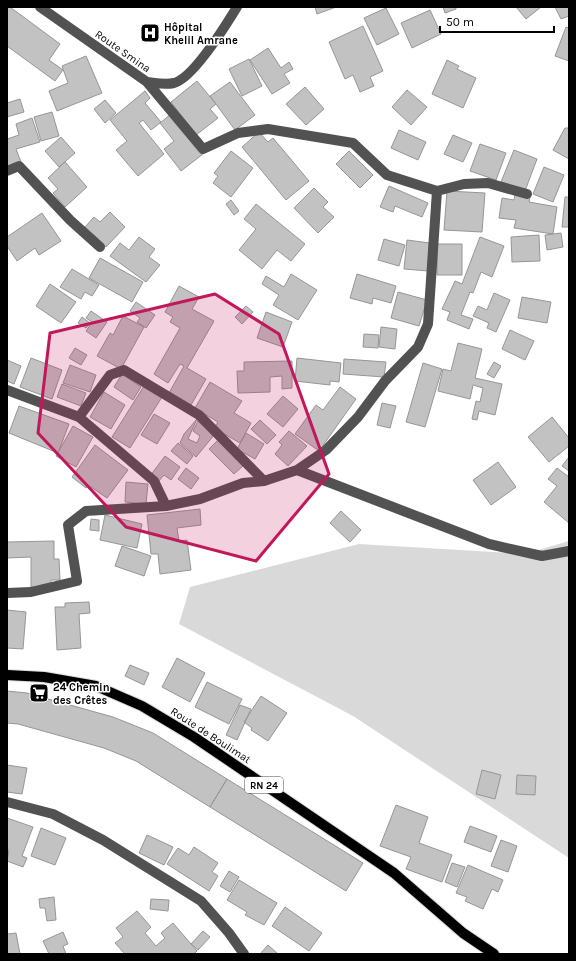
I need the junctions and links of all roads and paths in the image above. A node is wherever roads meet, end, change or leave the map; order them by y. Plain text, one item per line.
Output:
1 (40, 7) edge
2 (236, 7) edge
3 (147, 82) junction
4 (7, 171) edge
5 (437, 191) junction
6 (527, 194) dead end
7 (100, 247) dead end
8 (7, 390) edge
9 (79, 417) junction
10 (297, 470) junction
11 (264, 481) junction
12 (166, 506) junction
13 (569, 551) edge
14 (7, 593) edge
15 (7, 675) edge
16 (7, 802) edge
17 (244, 954) edge
18 (494, 954) edge

1 - 3 street, Route Smina
2 - 3 street, Route Smina
3 - 5 street
4 - 7 street
5 - 6 street
5 - 10 street
8 - 9 street
9 - 11 street
9 - 12 street
10 - 11 street
10 - 13 street
11 - 12 street
12 - 14 street
15 - 18 main road, Route de Boulimat / RN 24
16 - 17 street

